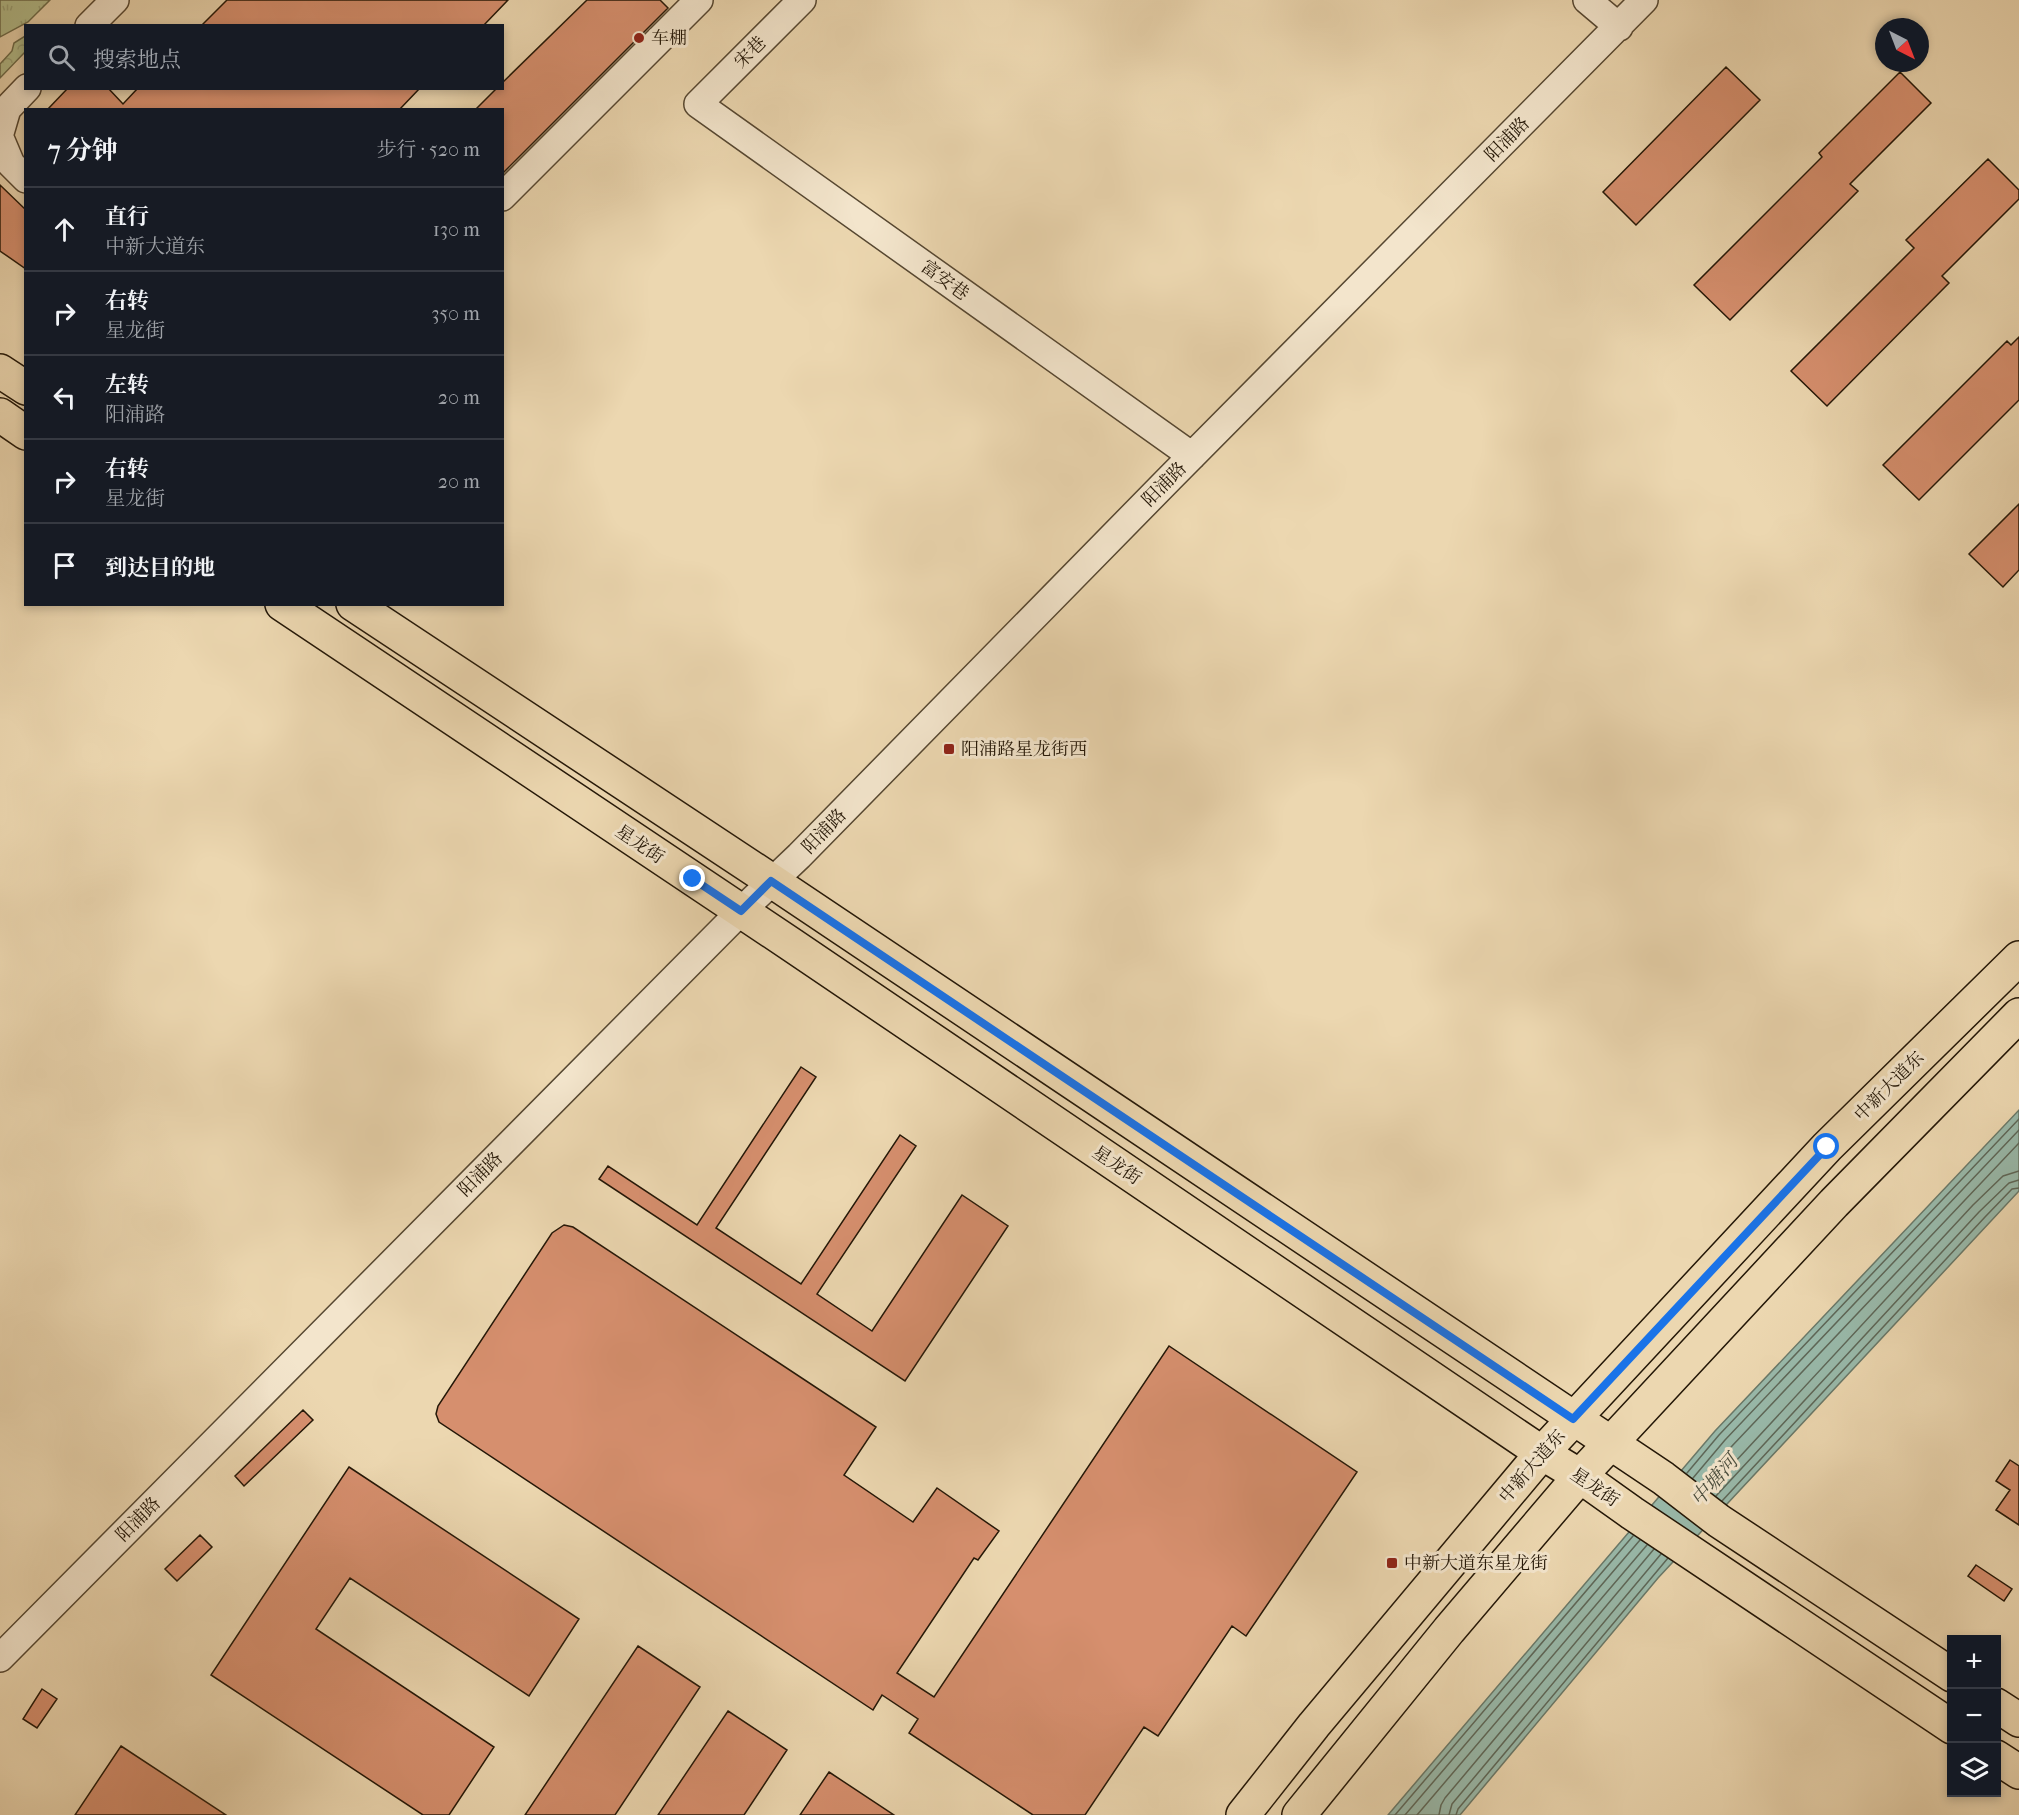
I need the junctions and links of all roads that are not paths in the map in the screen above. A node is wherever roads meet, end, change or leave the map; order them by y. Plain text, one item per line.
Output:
1 (115, 0) edge
2 (699, 0) edge
3 (802, 0) edge
4 (1587, 0) edge
5 (1644, 0) edge
6 (91, 24) edge
7 (1619, 27) junction
8 (25, 90) edge
9 (698, 104) joint
10 (0, 133) edge
11 (0, 138) edge
12 (24, 177) edge
13 (504, 195) edge
14 (0, 371) edge
15 (24, 387) edge
16 (0, 416) edge
17 (24, 432) edge
18 (1192, 456) junction
19 (285, 606) edge
20 (356, 606) edge
21 (771, 881) junction
22 (741, 911) junction
23 (2019, 958) edge
24 (2019, 1015) edge
25 (1573, 1419) junction
26 (1611, 1444) junction
27 (1542, 1453) junction
28 (1580, 1476) junction
29 (0, 1658) edge
30 (1947, 1672) edge
31 (2001, 1708) edge
32 (2019, 1720) edge
33 (1947, 1724) edge
34 (2001, 1760) edge
35 (2019, 1772) edge
36 (1243, 1815) edge
37 (1299, 1815) edge

1 - 6 street
2 - 13 street
3 - 9 street, 宋巷
4 - 7 street
5 - 7 street, 阳浦路
7 - 18 street, 阳浦路
8 - 10 street
9 - 18 street, 富安巷
11 - 12 street
14 - 15 main road
16 - 17 main road
18 - 21 street, 阳浦路
19 - 22 main road, 星龙街
20 - 21 main road
21 - 22 street, 阳浦路
21 - 25 main road
22 - 27 main road, 星龙街
22 - 29 street, 阳浦路
23 - 25 main road, 中新大道东
24 - 26 main road
25 - 26 main road
25 - 27 main road, 中新大道东
26 - 28 main road
26 - 30 main road
27 - 28 main road, 星龙街
27 - 36 main road, 中新大道东
28 - 33 main road, 星龙街
28 - 37 main road
31 - 32 main road
34 - 35 main road

